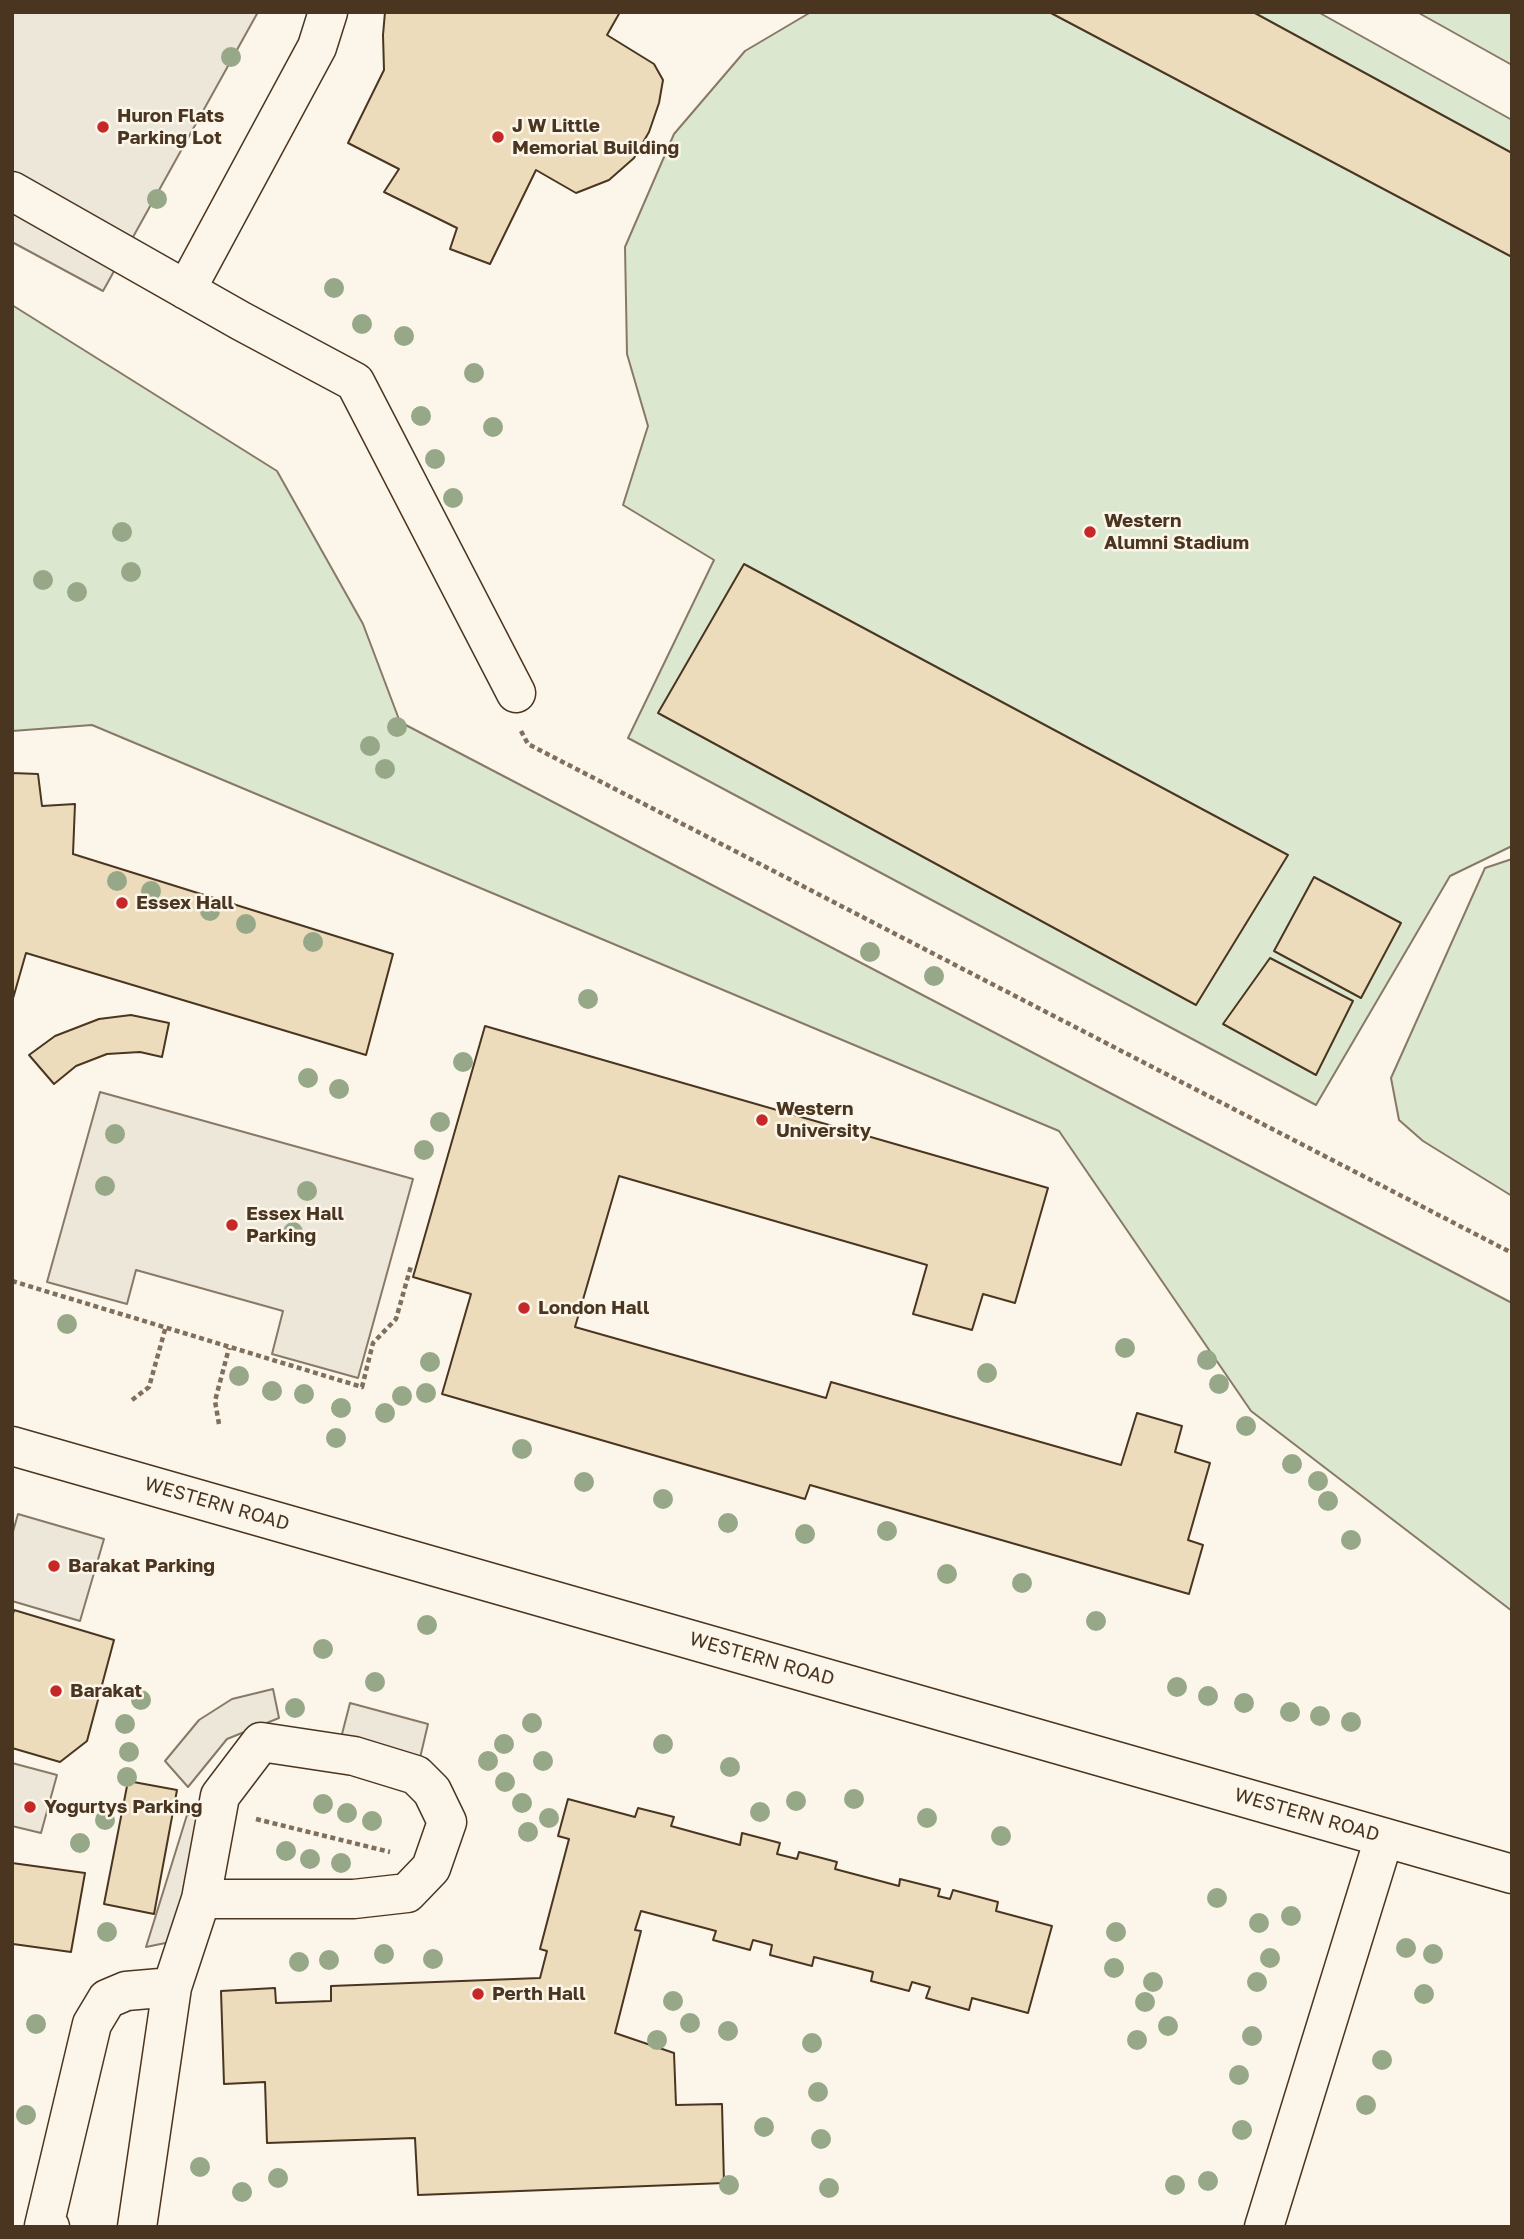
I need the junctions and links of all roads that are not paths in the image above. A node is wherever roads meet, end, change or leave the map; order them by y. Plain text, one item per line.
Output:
1 (328, 12) edge
2 (12, 191) edge
3 (186, 290) junction
4 (516, 693) road end
5 (12, 1446) edge
6 (1384, 1838) junction
7 (1512, 1874) edge
8 (201, 1899) junction
9 (172, 1987) junction
10 (50, 2227) edge
11 (137, 2227) edge
12 (1264, 2227) edge

1 - 3 main road
2 - 3 main road
3 - 4 main road
5 - 6 main road, WESTERN ROAD
6 - 7 main road, WESTERN ROAD
6 - 12 main road
8 - 8 main road
8 - 9 main road
9 - 10 main road
9 - 11 main road

